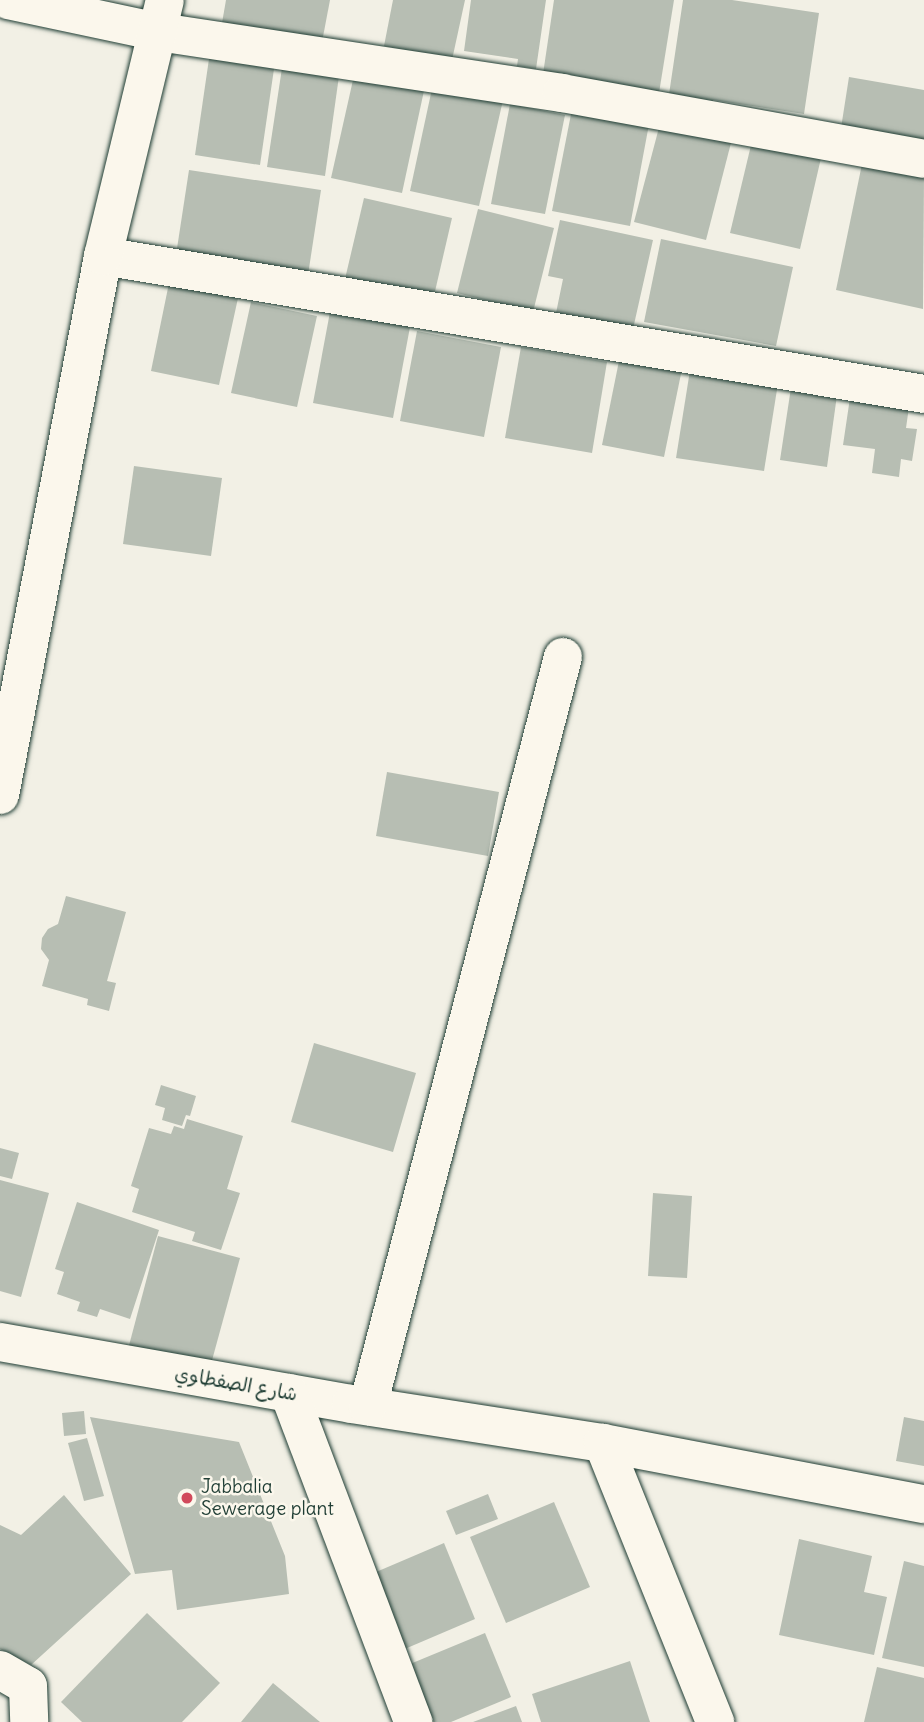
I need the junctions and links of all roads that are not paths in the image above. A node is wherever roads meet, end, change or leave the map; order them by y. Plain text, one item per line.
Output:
1 (8, 0) edge
2 (162, 16) edge
3 (924, 159) edge
4 (103, 256) junction
5 (924, 394) edge
6 (563, 657) dead end
7 (0, 795) edge
8 (0, 1342) edge
9 (289, 1393) junction
10 (368, 1406) junction
11 (603, 1443) junction
12 (924, 1504) edge
13 (0, 1670) edge
14 (29, 1722) edge
15 (414, 1722) edge
16 (715, 1722) edge

1 - 2 street
2 - 3 street
2 - 4 street
4 - 5 street
4 - 7 street
6 - 10 street
8 - 9 street, شارع الصفطاوي
9 - 10 street, شارع الصفطاوي
9 - 15 street
10 - 11 street, شارع الصفطاوي
11 - 12 street, شارع الصفطاوي
11 - 16 street
13 - 14 street

